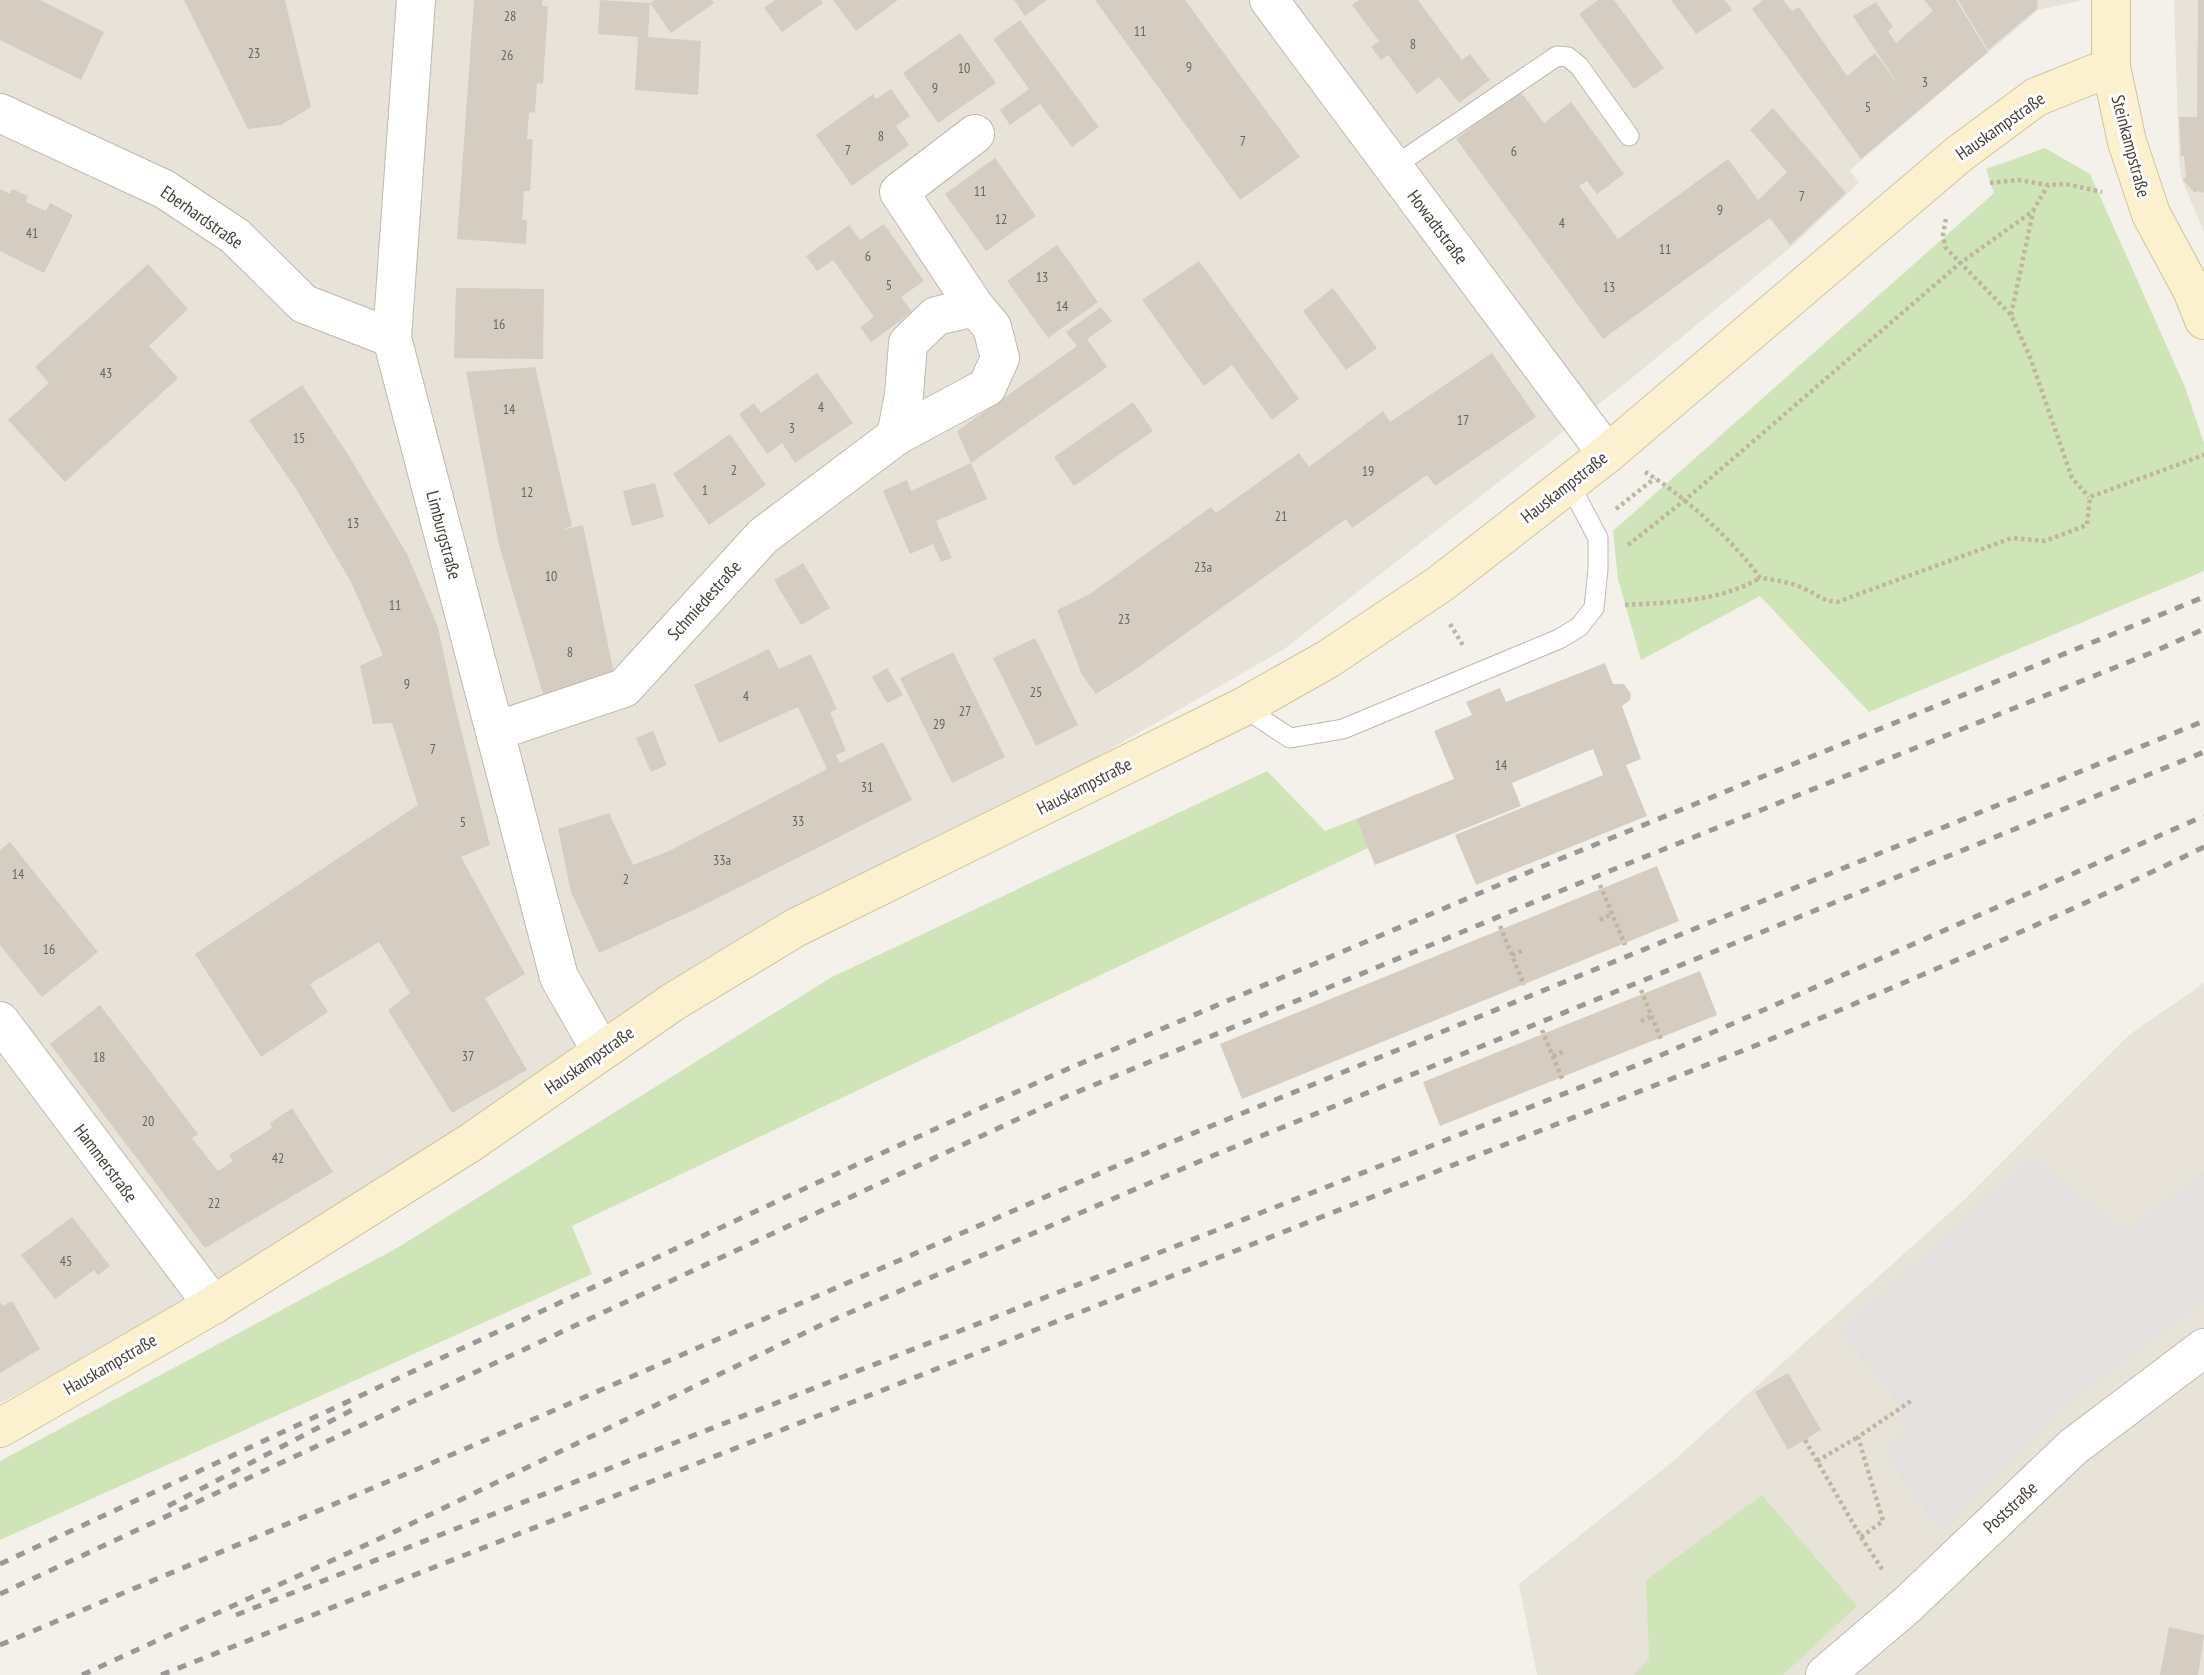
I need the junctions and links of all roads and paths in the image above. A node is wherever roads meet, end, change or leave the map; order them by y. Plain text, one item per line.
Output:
1 (416, 0) edge
2 (1269, 0) edge
3 (2111, 0) edge
4 (2111, 67) junction
5 (0, 113) edge
6 (975, 134) dead end
7 (1629, 136) dead end
8 (1959, 154) junction
9 (1394, 167) junction
10 (2048, 185) junction
11 (1953, 208) dead end
12 (2034, 211) junction
13 (2151, 214) junction
14 (1959, 264) junction
15 (2200, 300) edge
16 (975, 307) junction
17 (2011, 315) junction
18 (392, 338) junction
19 (895, 436) junction
20 (1607, 454) junction
21 (2204, 455) edge
22 (1656, 478) junction
23 (1569, 483) junction
24 (2090, 498) junction
25 (1685, 500) junction
26 (1592, 527) junction
27 (1598, 569) junction
28 (1760, 579) junction
29 (1594, 608) junction
30 (1243, 707) junction
31 (496, 731) junction
32 (1601, 885) dead end
33 (1612, 914) junction
34 (1600, 920) dead end
35 (1500, 926) dead end
36 (1625, 946) dead end
37 (1524, 950) dead end
38 (1512, 955) junction
39 (1524, 985) dead end
40 (1641, 990) dead end
41 (1652, 1016) junction
42 (0, 1021) edge
43 (1641, 1021) dead end
44 (1542, 1030) dead end
45 (1662, 1042) dead end
46 (601, 1051) junction
47 (1564, 1051) dead end
48 (1553, 1056) junction
49 (1563, 1081) dead end
50 (213, 1306) junction
51 (2204, 1348) edge
52 (1911, 1401) dead end
53 (0, 1428) edge
54 (1858, 1437) junction
55 (1805, 1440) dead end
56 (1817, 1461) junction
57 (1825, 1675) edge

1 - 18 street, Limburgstraße
2 - 9 street, Howadtstraße
3 - 4 street, Steinkampstraße
4 - 8 street, Hauskampstraße
4 - 13 street, Steinkampstraße
5 - 18 street, Eberhardstraße
6 - 16 street, Schmiedestraße
7 - 9 lane
8 - 10 path
8 - 20 street, Hauskampstraße
9 - 20 street, Howadtstraße
10 - 12 path
10 - 13 path
11 - 14 path
12 - 14 path
12 - 17 path
13 - 15 street, Steinkampstraße
14 - 17 path
14 - 25 path
16 - 19 street
16 - 19 street, Schmiedestraße
17 - 24 path
18 - 31 street, Limburgstraße
19 - 31 street, Schmiedestraße
20 - 22 path
20 - 23 street, Hauskampstraße
21 - 24 path
22 - 25 path
22 - 26 path
23 - 26 lane
23 - 30 street, Hauskampstraße
24 - 28 path
25 - 27 path
25 - 28 path
26 - 27 lane
27 - 29 lane
28 - 29 path
29 - 30 lane
30 - 46 street, Hauskampstraße
31 - 46 street, Limburgstraße
32 - 33 path
33 - 34 path
33 - 36 path
35 - 38 path
37 - 38 path
38 - 39 path
40 - 41 path
41 - 43 path
41 - 45 path
42 - 50 street, Hammerstraße
44 - 48 path
46 - 50 street, Hauskampstraße
47 - 48 path
48 - 49 path
50 - 53 street, Hauskampstraße
51 - 57 street, Poststraße
52 - 54 path
54 - 56 path
54 - 56 path
55 - 56 path

